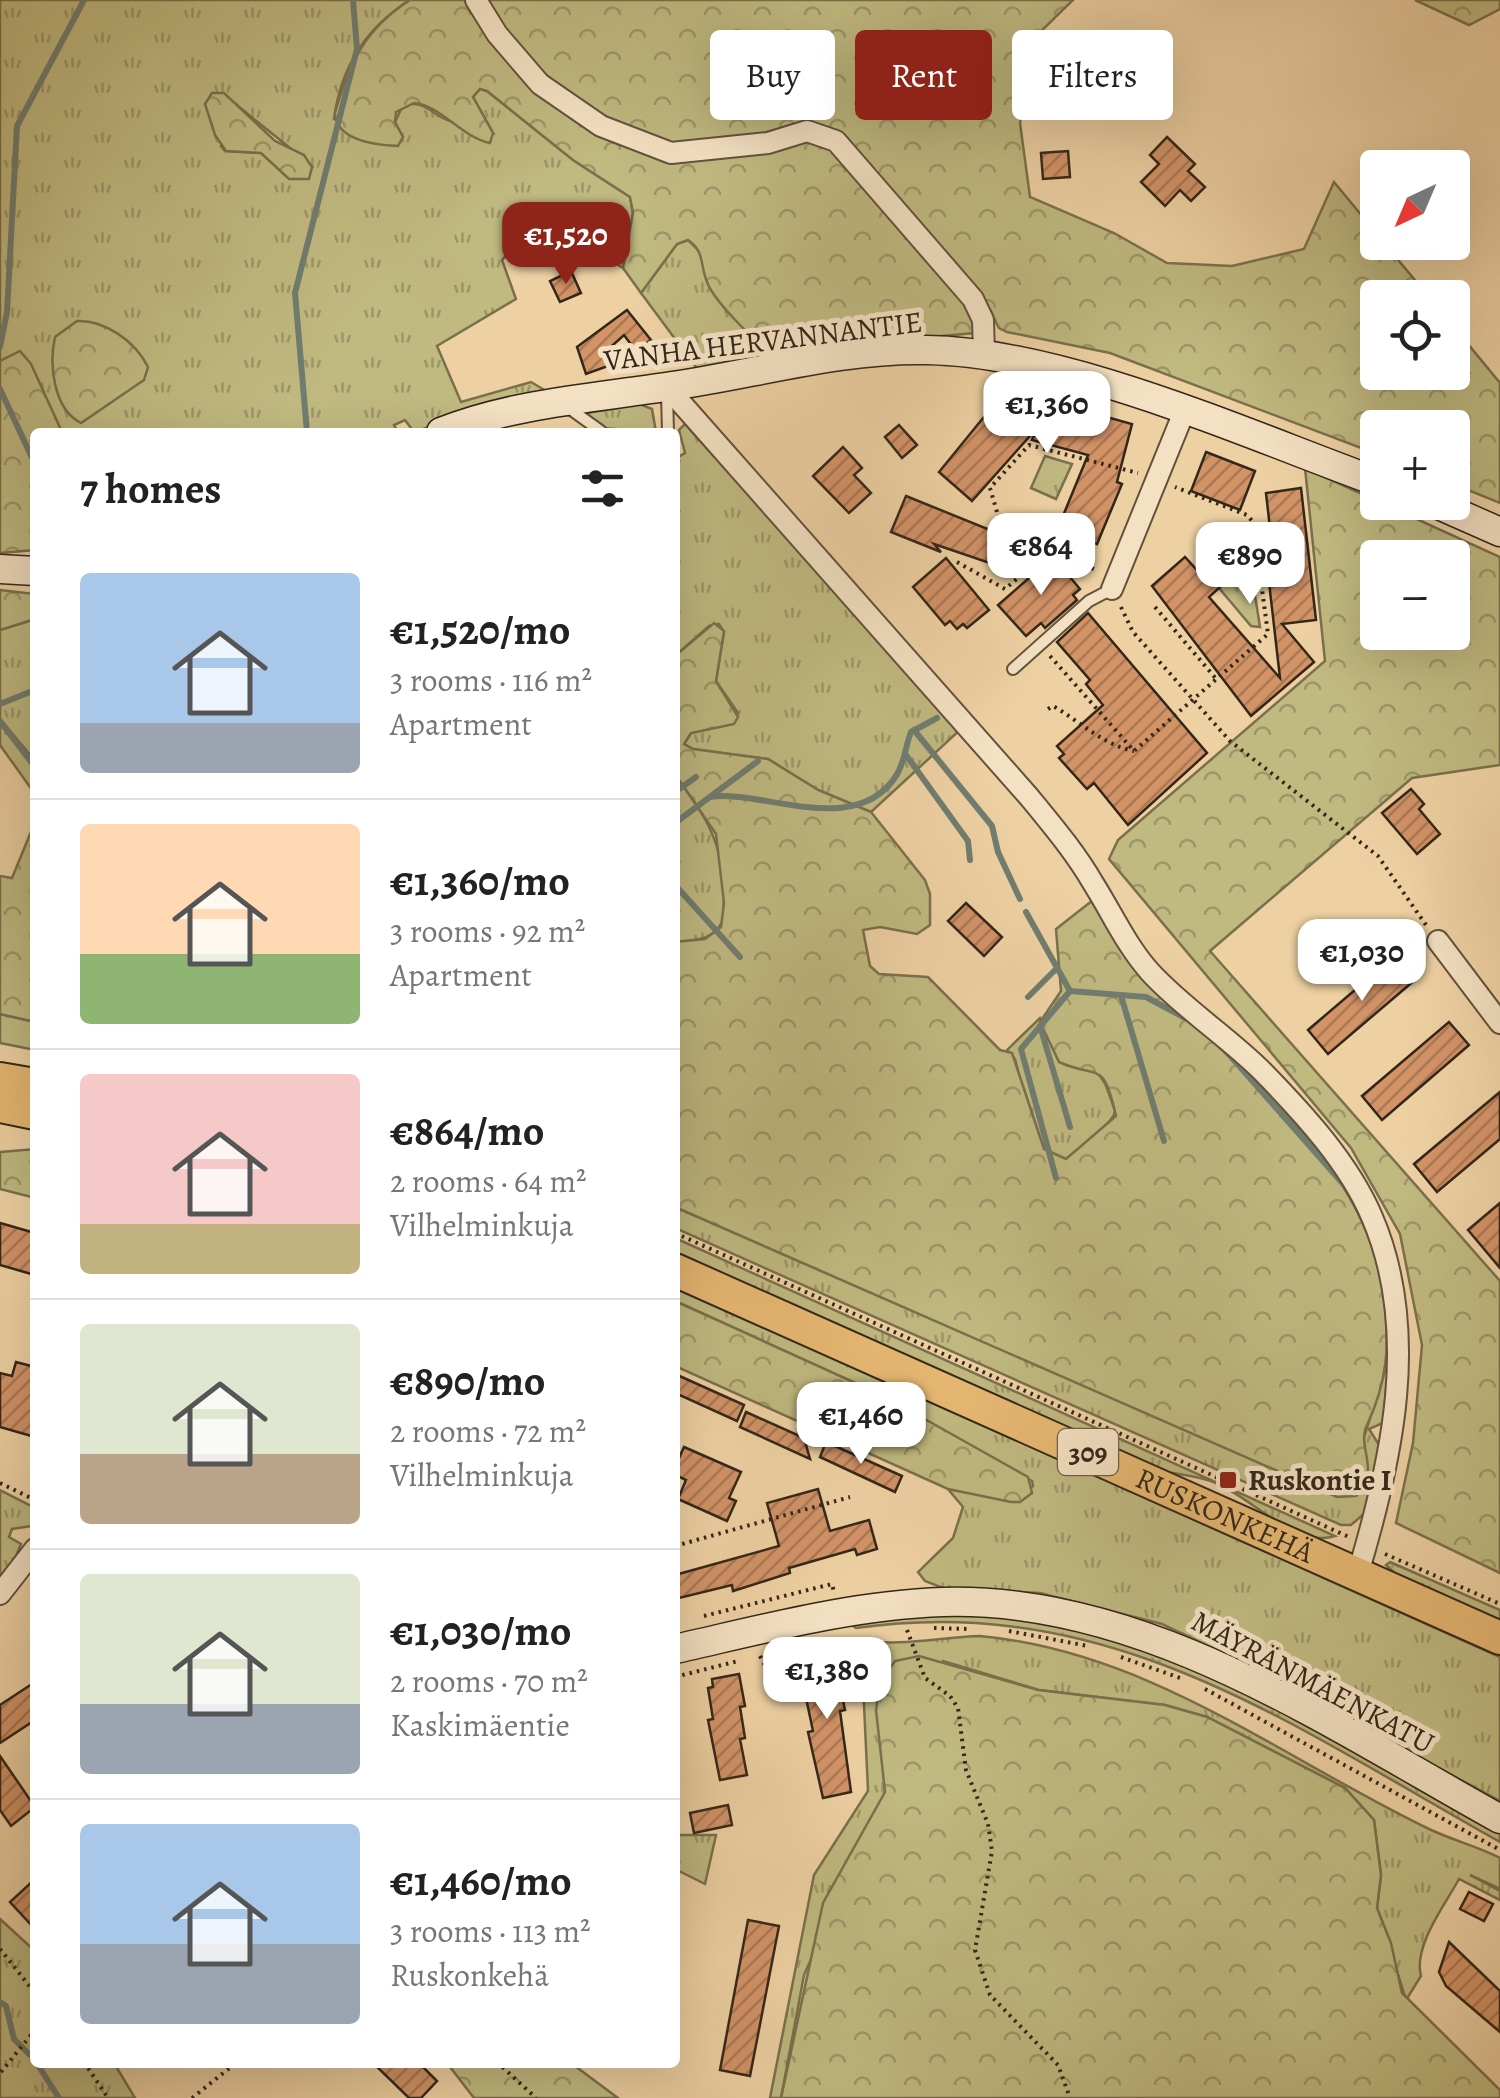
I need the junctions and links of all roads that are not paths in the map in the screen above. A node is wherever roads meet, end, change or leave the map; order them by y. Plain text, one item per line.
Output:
1 (476, 0) edge
2 (984, 354) junction
3 (666, 387) junction
4 (561, 402) junction
5 (1184, 412) junction
6 (457, 428) edge
7 (597, 428) edge
8 (668, 428) edge
9 (1360, 476) edge
10 (1470, 519) edge
11 (1500, 532) edge
12 (0, 570) edge
13 (30, 571) edge
14 (1114, 584) joint
15 (1013, 669) dead end
16 (1438, 941) road end
17 (1500, 1023) edge
18 (8, 1085) edge
19 (30, 1107) edge
20 (680, 1272) edge
21 (30, 1555) edge
22 (1362, 1559) junction
23 (0, 1594) edge
24 (1500, 1638) edge
25 (680, 1648) edge
26 (1500, 1819) edge

1 - 2 street
2 - 3 street, VANHA HERVANNANTIE
2 - 5 street, VANHA HERVANNANTIE
3 - 4 street, VANHA HERVANNANTIE
3 - 8 lane
3 - 22 street
4 - 6 street, VANHA HERVANNANTIE
4 - 7 lane
5 - 9 street, VANHA HERVANNANTIE
5 - 14 street
10 - 11 street
12 - 13 street
14 - 15 lane
16 - 17 street
18 - 19 main road
20 - 22 main road, RUSKONKEHÄ / 309
21 - 23 street
22 - 24 main road, RUSKONKEHÄ / 309
25 - 26 street, MÄYRÄNMÄENKATU

